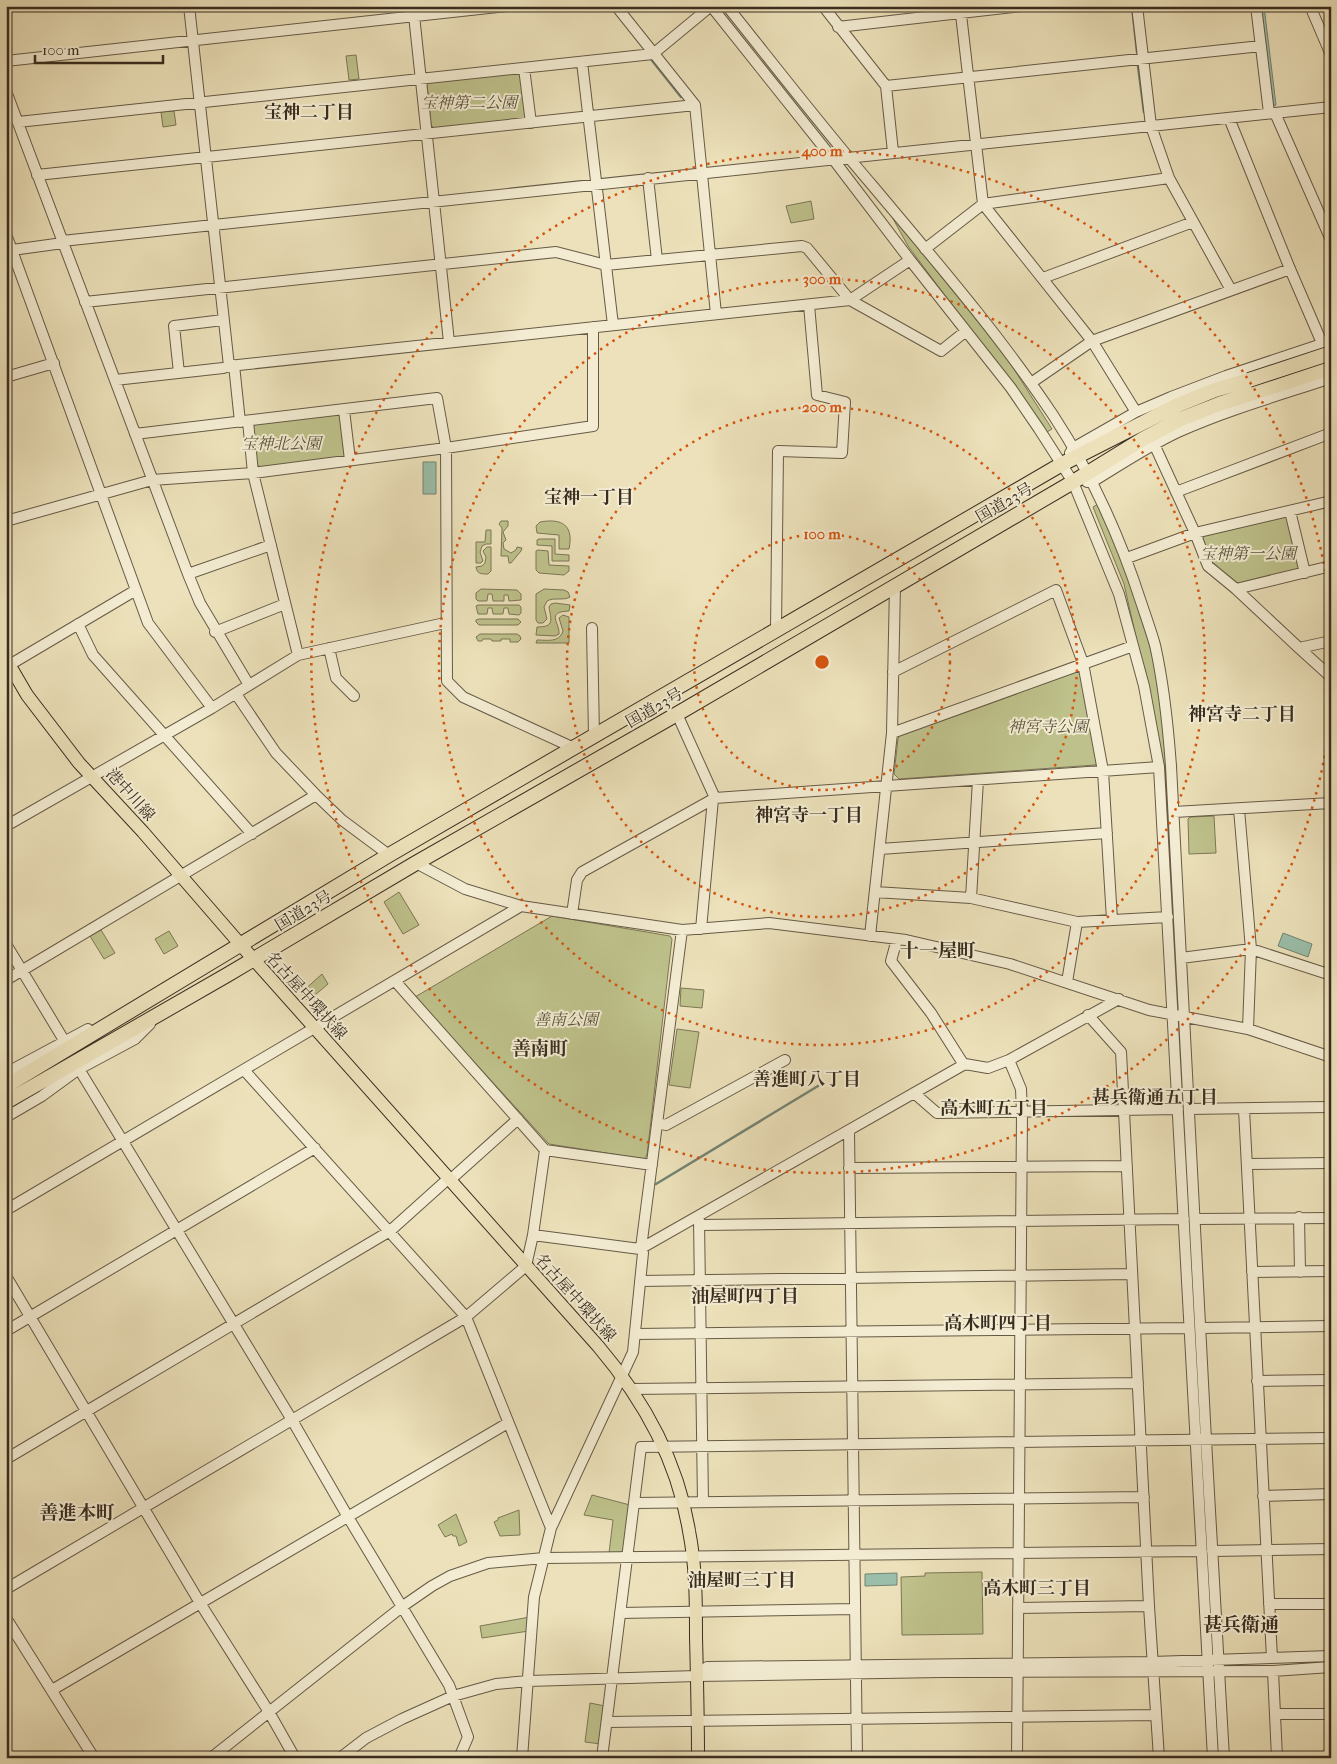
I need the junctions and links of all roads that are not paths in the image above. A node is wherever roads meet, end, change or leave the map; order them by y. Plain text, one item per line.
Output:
1 (189, 6) edge
2 (413, 6) edge
3 (507, 6) edge
4 (616, 6) edge
5 (711, 6) edge
6 (727, 6) edge
7 (823, 6) edge
8 (1021, 6) edge
9 (1137, 6) edge
10 (1256, 6) edge
11 (1310, 6) edge
12 (960, 10) edge
13 (414, 17) junction
14 (838, 26) junction
15 (193, 41) junction
16 (1261, 46) junction
17 (653, 54) junction
18 (1331, 55) edge
19 (1143, 58) junction
20 (6, 61) edge
21 (582, 62) junction
22 (524, 68) junction
23 (968, 78) junction
24 (421, 79) junction
25 (886, 86) junction
26 (6, 91) edge
27 (199, 104) junction
28 (696, 105) junction
29 (1331, 107) edge
30 (1272, 113) junction
31 (588, 117) junction
32 (1229, 118) junction
33 (18, 122) junction
34 (531, 123) junction
35 (1151, 126) junction
36 (426, 134) junction
37 (976, 143) junction
38 (893, 152) junction
39 (205, 158) junction
40 (848, 158) junction
41 (833, 159) junction
42 (702, 173) junction
43 (38, 175) junction
44 (648, 178) junction
45 (1168, 178) junction
46 (596, 183) junction
47 (434, 202) junction
48 (983, 204) junction
49 (1193, 222) junction
50 (213, 225) junction
51 (6, 234) edge
52 (1331, 240) edge
53 (62, 242) junction
54 (925, 249) junction
55 (12, 250) junction
56 (710, 254) junction
57 (656, 260) junction
58 (910, 260) junction
59 (440, 264) junction
60 (606, 265) junction
61 (1290, 269) junction
62 (1043, 278) junction
63 (220, 288) junction
64 (1231, 290) junction
65 (850, 300) junction
66 (85, 302) junction
67 (809, 305) junction
68 (716, 314) junction
69 (223, 320) junction
70 (613, 325) junction
71 (592, 327) junction
72 (966, 331) junction
73 (1092, 341) junction
74 (449, 342) junction
75 (1326, 348) edge
76 (1331, 363) edge
77 (54, 364) junction
78 (231, 366) junction
79 (1331, 368) edge
80 (179, 373) junction
81 (6, 377) edge
82 (1331, 378) edge
83 (115, 380) junction
84 (1031, 384) junction
85 (344, 410) junction
86 (1136, 412) junction
87 (244, 421) junction
88 (1331, 433) edge
89 (135, 434) junction
90 (1154, 444) junction
91 (446, 448) junction
92 (1076, 452) junction
93 (350, 460) junction
94 (1062, 464) junction
95 (253, 472) junction
96 (1089, 478) junction
97 (152, 480) junction
98 (1073, 482) junction
99 (1176, 492) junction
100 (101, 493) junction
101 (1331, 501) edge
102 (1290, 510) junction
103 (6, 521) edge
104 (1195, 533) junction
105 (270, 545) junction
106 (1127, 558) junction
107 (1331, 566) edge
108 (1305, 573) junction
109 (188, 574) junction
110 (895, 586) junction
111 (1236, 589) junction
112 (136, 590) junction
113 (285, 604) junction
114 (445, 623) junction
115 (78, 624) junction
116 (592, 628) dead end
117 (776, 630) junction
118 (216, 632) junction
119 (1331, 641) edge
120 (1133, 646) junction
121 (329, 648) junction
122 (1299, 648) junction
123 (298, 655) junction
124 (1083, 663) junction
125 (7, 664) edge
126 (893, 672) junction
127 (1331, 677) edge
128 (249, 685) junction
129 (236, 694) junction
130 (354, 696) dead end
131 (212, 708) junction
132 (677, 714) junction
133 (892, 734) junction
134 (164, 736) junction
135 (594, 737) junction
136 (574, 748) junction
137 (1159, 767) junction
138 (1103, 771) junction
139 (93, 777) junction
140 (978, 780) junction
141 (887, 786) junction
142 (316, 795) junction
143 (714, 799) junction
144 (1331, 804) edge
145 (1239, 809) junction
146 (1174, 812) junction
147 (6, 826) edge
148 (1107, 833) junction
149 (252, 834) junction
150 (974, 842) junction
151 (880, 849) junction
152 (389, 856) junction
153 (416, 863) junction
154 (181, 877) junction
155 (875, 892) junction
156 (971, 898) junction
157 (521, 906) junction
158 (572, 914) junction
159 (1168, 918) junction
160 (1112, 920) junction
161 (1078, 922) junction
162 (701, 929) junction
163 (682, 930) junction
164 (870, 936) junction
165 (897, 939) junction
166 (6, 944) edge
167 (240, 944) junction
168 (1251, 949) junction
169 (1181, 958) junction
170 (254, 960) junction
171 (22, 971) junction
172 (1331, 975) edge
173 (6, 980) edge
174 (395, 981) junction
175 (1067, 982) junction
176 (152, 999) junction
177 (1119, 999) junction
178 (160, 1014) junction
179 (1088, 1015) junction
180 (1172, 1015) junction
181 (1184, 1017) junction
182 (314, 1028) junction
183 (1248, 1029) junction
184 (65, 1042) junction
185 (1331, 1057) edge
186 (785, 1060) dead end
187 (1009, 1060) junction
188 (964, 1065) junction
189 (79, 1069) junction
190 (244, 1070) junction
191 (6, 1073) edge
192 (6, 1086) edge
193 (914, 1093) junction
194 (6, 1102) edge
195 (1331, 1107) edge
196 (1178, 1109) junction
197 (1189, 1109) junction
198 (1244, 1109) junction
199 (1124, 1111) junction
200 (1022, 1113) junction
201 (6, 1118) edge
202 (518, 1119) junction
203 (657, 1123) junction
204 (849, 1131) junction
205 (123, 1141) junction
206 (315, 1148) junction
207 (545, 1150) junction
208 (1331, 1163) edge
209 (1247, 1164) junction
210 (652, 1165) junction
211 (1127, 1166) junction
212 (1022, 1167) junction
213 (849, 1168) junction
214 (449, 1179) junction
215 (6, 1210) edge
216 (1249, 1218) junction
217 (1299, 1218) junction
218 (1331, 1218) edge
219 (1184, 1219) junction
220 (1195, 1219) junction
221 (1130, 1220) junction
222 (699, 1221) junction
223 (1021, 1222) junction
224 (850, 1223) junction
225 (176, 1230) junction
226 (390, 1231) junction
227 (533, 1235) junction
228 (641, 1248) junction
229 (526, 1266) junction
230 (1331, 1271) edge
231 (1252, 1272) junction
232 (1300, 1272) junction
233 (1132, 1274) junction
234 (6, 1276) edge
235 (1021, 1276) junction
236 (851, 1278) junction
237 (700, 1280) junction
238 (640, 1281) junction
239 (30, 1316) junction
240 (466, 1317) junction
241 (233, 1325) junction
242 (1331, 1326) edge
243 (1255, 1327) junction
244 (1190, 1328) junction
245 (1201, 1328) junction
246 (1135, 1329) junction
247 (6, 1330) edge
248 (1020, 1330) junction
249 (852, 1332) junction
250 (635, 1334) junction
251 (701, 1334) junction
252 (622, 1374) junction
253 (1331, 1380) edge
254 (1257, 1381) junction
255 (1138, 1383) junction
256 (1020, 1385) junction
257 (852, 1387) junction
258 (702, 1388) junction
259 (631, 1389) junction
260 (86, 1411) junction
261 (292, 1420) junction
262 (508, 1423) junction
263 (1331, 1438) edge
264 (1260, 1439) junction
265 (1140, 1440) junction
266 (1195, 1440) junction
267 (1206, 1440) junction
268 (1020, 1442) junction
269 (853, 1444) junction
270 (664, 1446) junction
271 (702, 1446) junction
272 (6, 1458) edge
273 (1331, 1494) edge
274 (1144, 1496) junction
275 (1263, 1496) junction
276 (1020, 1498) junction
277 (854, 1500) junction
278 (683, 1502) junction
279 (703, 1502) junction
280 (634, 1503) junction
281 (144, 1507) junction
282 (348, 1517) junction
283 (551, 1528) junction
284 (1212, 1550) junction
285 (1267, 1550) junction
286 (1331, 1550) edge
287 (1146, 1551) junction
288 (1201, 1551) junction
289 (1019, 1554) junction
290 (854, 1555) junction
291 (693, 1556) junction
292 (544, 1558) junction
293 (627, 1558) junction
294 (6, 1589) edge
295 (200, 1603) junction
296 (1269, 1604) junction
297 (1331, 1604) edge
298 (403, 1606) junction
299 (1149, 1606) junction
300 (1018, 1608) junction
301 (855, 1609) junction
302 (696, 1611) junction
303 (620, 1612) junction
304 (6, 1618) edge
305 (1331, 1656) edge
306 (1272, 1658) junction
307 (1208, 1659) junction
308 (1220, 1659) junction
309 (1152, 1667) junction
310 (1331, 1667) edge
311 (1018, 1668) junction
312 (856, 1669) junction
313 (1220, 1671) junction
314 (1273, 1671) junction
315 (1208, 1672) junction
316 (697, 1676) junction
317 (612, 1678) junction
318 (528, 1681) junction
319 (52, 1690) junction
320 (453, 1696) junction
321 (269, 1712) junction
322 (1275, 1714) junction
323 (1331, 1714) edge
324 (1156, 1715) junction
325 (1018, 1717) junction
326 (856, 1718) junction
327 (698, 1721) junction
328 (607, 1722) junction
329 (94, 1758) edge
330 (210, 1758) edge
331 (295, 1758) edge
332 (340, 1758) edge
333 (459, 1758) edge
334 (522, 1758) edge
335 (602, 1758) edge
336 (698, 1758) edge
337 (857, 1758) edge
338 (1017, 1758) edge
339 (1158, 1758) edge
340 (1212, 1758) edge
341 (1224, 1758) edge
342 (1278, 1758) edge

1 - 15 street
2 - 13 street
3 - 13 street
4 - 17 street
5 - 17 street
5 - 41 street
6 - 40 street
7 - 14 street
8 - 12 street
9 - 19 street
10 - 16 street
11 - 18 street
12 - 14 street
12 - 23 street
13 - 15 street
13 - 24 street
14 - 25 street
15 - 20 street
15 - 27 street
16 - 19 street
16 - 30 street
17 - 21 street
17 - 28 street
19 - 23 street
19 - 35 street
21 - 22 street
21 - 31 street
22 - 24 street
22 - 34 street
23 - 25 street
23 - 37 street
24 - 27 street
24 - 36 street
25 - 38 street
26 - 33 street
27 - 33 street
27 - 39 street
28 - 31 street
28 - 42 street
29 - 30 street
30 - 32 street
30 - 52 street
31 - 34 street
31 - 46 street
32 - 35 street
32 - 61 street
33 - 43 street
34 - 36 street
35 - 37 street
35 - 45 street
36 - 39 street
36 - 47 street
37 - 38 street
37 - 48 street
38 - 40 street
39 - 43 street
39 - 50 street
40 - 41 street
40 - 54 street
41 - 42 street
41 - 58 street
42 - 44 street
42 - 56 street
43 - 53 street
44 - 46 street
44 - 57 street
45 - 48 street
45 - 49 street
46 - 47 street
46 - 60 street
47 - 50 street
47 - 59 street
48 - 54 street
48 - 62 street
49 - 62 street
49 - 64 street
50 - 53 street
50 - 63 street
51 - 55 street
53 - 55 street
53 - 66 street
54 - 84 street
55 - 77 street
56 - 57 street
56 - 65 street
56 - 68 street
57 - 60 street
58 - 65 street
58 - 72 street
59 - 60 street
59 - 63 street
59 - 74 street
60 - 70 street
61 - 64 street
61 - 75 street
62 - 73 street
63 - 66 street
63 - 69 street
64 - 73 street
65 - 67 street
65 - 72 street
66 - 83 street
67 - 68 street
67 - 117 street
68 - 70 street
69 - 78 street
69 - 80 street
70 - 71 street
71 - 74 street
71 - 91 street
72 - 94 street
73 - 84 street
73 - 86 street
74 - 78 street
75 - 76 street
75 - 86 street
75 - 92 highway, 国道23号, bridge
77 - 81 street
77 - 100 street
78 - 80 street
78 - 87 street
79 - 96 highway, 国道23号
80 - 83 street
82 - 90 street
83 - 89 street
84 - 92 street
85 - 87 street
85 - 91 street
85 - 93 street
86 - 92 street
87 - 89 street
87 - 95 street
88 - 99 street
89 - 97 street
90 - 96 street
90 - 99 street
91 - 93 street
91 - 114 street
92 - 94 highway, 国道23号
92 - 96 street
93 - 95 street
94 - 98 street
94 - 117 highway, 国道23号
95 - 97 street
95 - 105 street
96 - 98 highway, 国道23号
96 - 106 street
97 - 100 street
97 - 109 street
98 - 110 highway, 国道23号
98 - 120 street
99 - 104 street
100 - 103 street
100 - 112 street
101 - 102 street
102 - 104 street
102 - 108 street
104 - 106 street
104 - 111 street
105 - 109 street
105 - 113 street
106 - 146 street
107 - 108 street
108 - 111 street
109 - 118 street
110 - 126 street
110 - 132 highway, 国道23号
111 - 122 street
112 - 115 street
112 - 131 street
113 - 118 street
113 - 123 street
114 - 121 street
114 - 136 street
115 - 125 street
115 - 134 street
116 - 135 street
117 - 135 highway, 国道23号
118 - 128 street
119 - 122 street
120 - 124 street
120 - 137 street
121 - 123 street
121 - 130 street
122 - 127 street
123 - 128 street
124 - 126 street
124 - 133 street
124 - 138 street
125 - 139 main road, 港中川線
126 - 133 street
128 - 129 street
129 - 131 street
129 - 142 street
131 - 134 street
132 - 143 street
132 - 153 highway, 国道23号
133 - 141 street
134 - 139 street
134 - 149 street
135 - 136 highway, 国道23号
136 - 152 highway, 国道23号
137 - 138 street
137 - 159 street
138 - 140 street
138 - 148 street
139 - 147 street
139 - 154 main road, 港中川線
140 - 141 street
140 - 150 street
141 - 143 street
141 - 151 street
142 - 149 street
142 - 152 street
143 - 158 street
143 - 162 street
144 - 145 street
145 - 146 street
145 - 168 street
146 - 169 street
148 - 150 street
148 - 160 street
149 - 154 street
150 - 151 street
150 - 156 street
151 - 155 street
152 - 167 highway, 国道23号
153 - 157 street
153 - 170 highway, 国道23号
154 - 167 main road, 港中川線
154 - 171 street
155 - 156 street
155 - 164 street
156 - 161 street
157 - 158 street
157 - 174 street
158 - 163 street
159 - 160 street
159 - 180 street
160 - 161 street
161 - 175 street
162 - 163 street
162 - 164 street
163 - 203 street
164 - 165 street
165 - 175 street
165 - 188 street
166 - 171 street
167 - 170 main road, 名古屋中環状線
167 - 176 highway, 国道23号
168 - 169 street
168 - 172 street
168 - 183 street
169 - 181 street
170 - 178 highway, 国道23号
170 - 182 main road, 名古屋中環状線
171 - 173 street
171 - 184 street
174 - 182 street
174 - 202 street
175 - 177 street
176 - 184 street
176 - 192 highway, 国道23号
177 - 179 street
177 - 180 street
178 - 189 street
178 - 194 highway, 国道23号
179 - 187 street
179 - 199 street
180 - 181 street
180 - 196 street
181 - 183 street
181 - 197 street
182 - 190 street
182 - 214 main road, 名古屋中環状線
183 - 185 street
184 - 191 street
186 - 203 street
187 - 188 street
187 - 200 street
188 - 193 street
189 - 201 street
189 - 205 street
190 - 205 street
190 - 206 street
193 - 200 street
193 - 204 street
195 - 198 street
196 - 199 street
196 - 219 street
197 - 198 street
197 - 220 street
198 - 209 street
199 - 200 street
199 - 211 street
200 - 212 street
202 - 207 street
202 - 214 street
203 - 210 street
204 - 213 street
204 - 222 street
205 - 215 street
205 - 225 street
206 - 225 street
206 - 226 street
207 - 210 street
207 - 227 street
208 - 209 street
209 - 216 street
210 - 228 street
211 - 212 street
211 - 221 street
212 - 213 street
212 - 223 street
213 - 224 street
214 - 226 street
214 - 229 main road, 名古屋中環状線
216 - 217 street
216 - 220 street
216 - 231 street
217 - 218 street
217 - 232 street
219 - 221 street
219 - 244 street
220 - 245 street
221 - 223 street
221 - 233 street
222 - 224 street
222 - 228 street
222 - 237 street
223 - 224 street
223 - 235 street
224 - 236 street
225 - 239 street
225 - 241 street
226 - 240 street
226 - 241 street
227 - 228 street
227 - 229 street
228 - 238 street
229 - 240 street
229 - 252 main road, 名古屋中環状線
230 - 232 street
231 - 232 street
231 - 243 street
233 - 235 street
233 - 246 street
234 - 239 street
235 - 236 street
235 - 248 street
236 - 237 street
236 - 249 street
237 - 238 street
237 - 251 street
238 - 250 street
239 - 247 street
239 - 260 street
240 - 261 street
240 - 262 street
241 - 260 street
241 - 261 street
242 - 243 street
243 - 245 street
243 - 254 street
244 - 246 street
244 - 266 street
245 - 267 street
246 - 248 street
246 - 255 street
248 - 249 street
248 - 256 street
249 - 251 street
249 - 257 street
250 - 251 street
250 - 252 street
251 - 258 street
252 - 259 main road, 名古屋中環状線
252 - 283 street
253 - 254 street
254 - 264 street
255 - 256 street
255 - 265 street
256 - 257 street
256 - 268 street
257 - 258 street
257 - 269 street
258 - 259 street
258 - 271 street
259 - 270 main road, 名古屋中環状線
260 - 272 street
260 - 281 street
261 - 281 street
261 - 282 street
262 - 282 street
262 - 283 street
263 - 264 street
264 - 267 street
264 - 275 street
265 - 266 street
265 - 268 street
265 - 274 street
266 - 267 street
266 - 288 street
267 - 284 street
268 - 269 street
268 - 276 street
269 - 271 street
269 - 277 street
270 - 271 street
270 - 278 main road, 名古屋中環状線
270 - 280 street
271 - 279 street
273 - 275 street
274 - 276 street
274 - 287 street
275 - 285 street
276 - 277 street
276 - 289 street
277 - 279 street
277 - 290 street
278 - 279 street
278 - 280 street
278 - 291 main road, 名古屋中環状線
280 - 293 street
281 - 294 street
281 - 295 street
282 - 295 street
282 - 298 street
283 - 292 street
284 - 285 street
284 - 308 street
285 - 286 street
285 - 296 street
287 - 288 street
287 - 289 street
287 - 299 street
288 - 307 street
289 - 290 street
289 - 300 street
290 - 291 street
290 - 301 street
291 - 293 street
291 - 302 main road, 名古屋中環状線
292 - 293 street
292 - 298 street
292 - 318 street
293 - 303 street
295 - 319 street
295 - 321 street
296 - 297 street
296 - 306 street
298 - 320 street
298 - 321 street
299 - 300 street
299 - 309 street
300 - 311 street
301 - 302 street
301 - 312 street
302 - 303 street
302 - 316 main road, 名古屋中環状線
303 - 317 street
304 - 319 street
305 - 306 street
306 - 308 street
307 - 308 street
307 - 309 street
307 - 315 street
308 - 313 street
309 - 311 street
309 - 315 street
309 - 324 street
310 - 314 street
311 - 312 street
311 - 325 street
312 - 316 street
312 - 326 street
313 - 314 street
313 - 315 street
313 - 341 street
314 - 322 street
315 - 340 street
316 - 317 street
316 - 327 main road, 名古屋中環状線
317 - 318 street
317 - 328 street
318 - 320 street
318 - 334 street
319 - 329 street
320 - 332 street
320 - 333 street
321 - 330 street
321 - 331 street
322 - 323 street
322 - 342 street
324 - 325 street
324 - 339 street
325 - 326 street
325 - 338 street
326 - 327 street
326 - 337 street
327 - 328 street
327 - 336 main road, 名古屋中環状線
328 - 335 street

